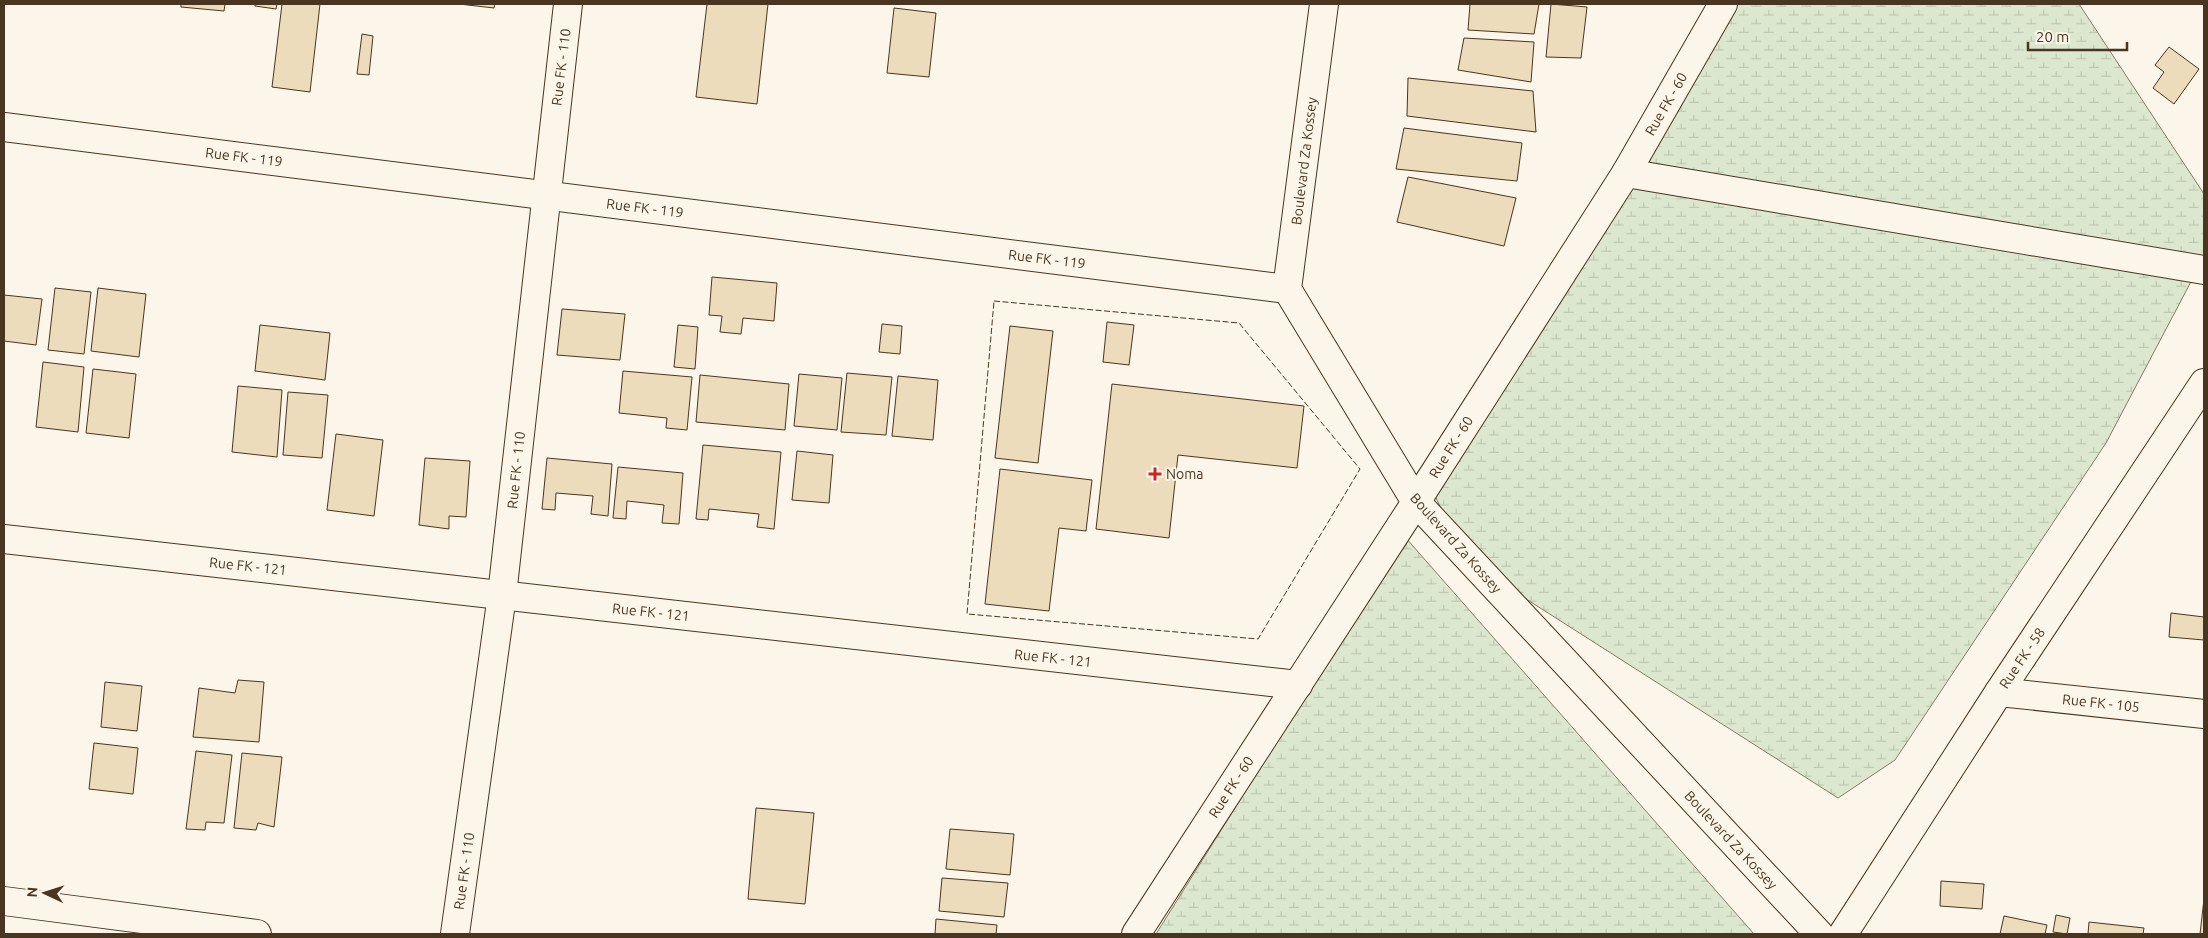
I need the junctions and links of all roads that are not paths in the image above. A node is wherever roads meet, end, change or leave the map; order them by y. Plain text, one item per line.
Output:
1 (568, 4) edge
2 (1324, 4) edge
3 (1723, 4) edge
4 (4, 127) edge
5 (1626, 173) junction
6 (546, 196) junction
7 (2204, 270) edge
8 (1287, 290) junction
9 (2204, 384) edge
10 (1416, 502) junction
11 (4, 538) edge
12 (502, 595) junction
13 (1298, 685) junction
14 (1999, 692) junction
15 (2204, 714) edge
16 (4, 901) edge
17 (256, 934) edge
18 (455, 934) edge
19 (1136, 934) edge
20 (1819, 934) edge
21 (1843, 934) edge

1 - 6 street, Rue FK - 110
2 - 8 street, Boulevard Za Kossey
3 - 5 street, Rue FK - 60
4 - 6 street, Rue FK - 119
5 - 7 street
5 - 10 street, Rue FK - 60
6 - 8 street, Rue FK - 119
6 - 12 street, Rue FK - 110
8 - 10 street, Boulevard Za Kossey
9 - 14 street, Rue FK - 58
10 - 13 street, Rue FK - 60
10 - 20 street, Boulevard Za Kossey
11 - 12 street, Rue FK - 121
12 - 13 street, Rue FK - 121
12 - 18 street, Rue FK - 110
13 - 19 street, Rue FK - 60
14 - 15 street, Rue FK - 105
14 - 21 street, Rue FK - 58
16 - 17 street

